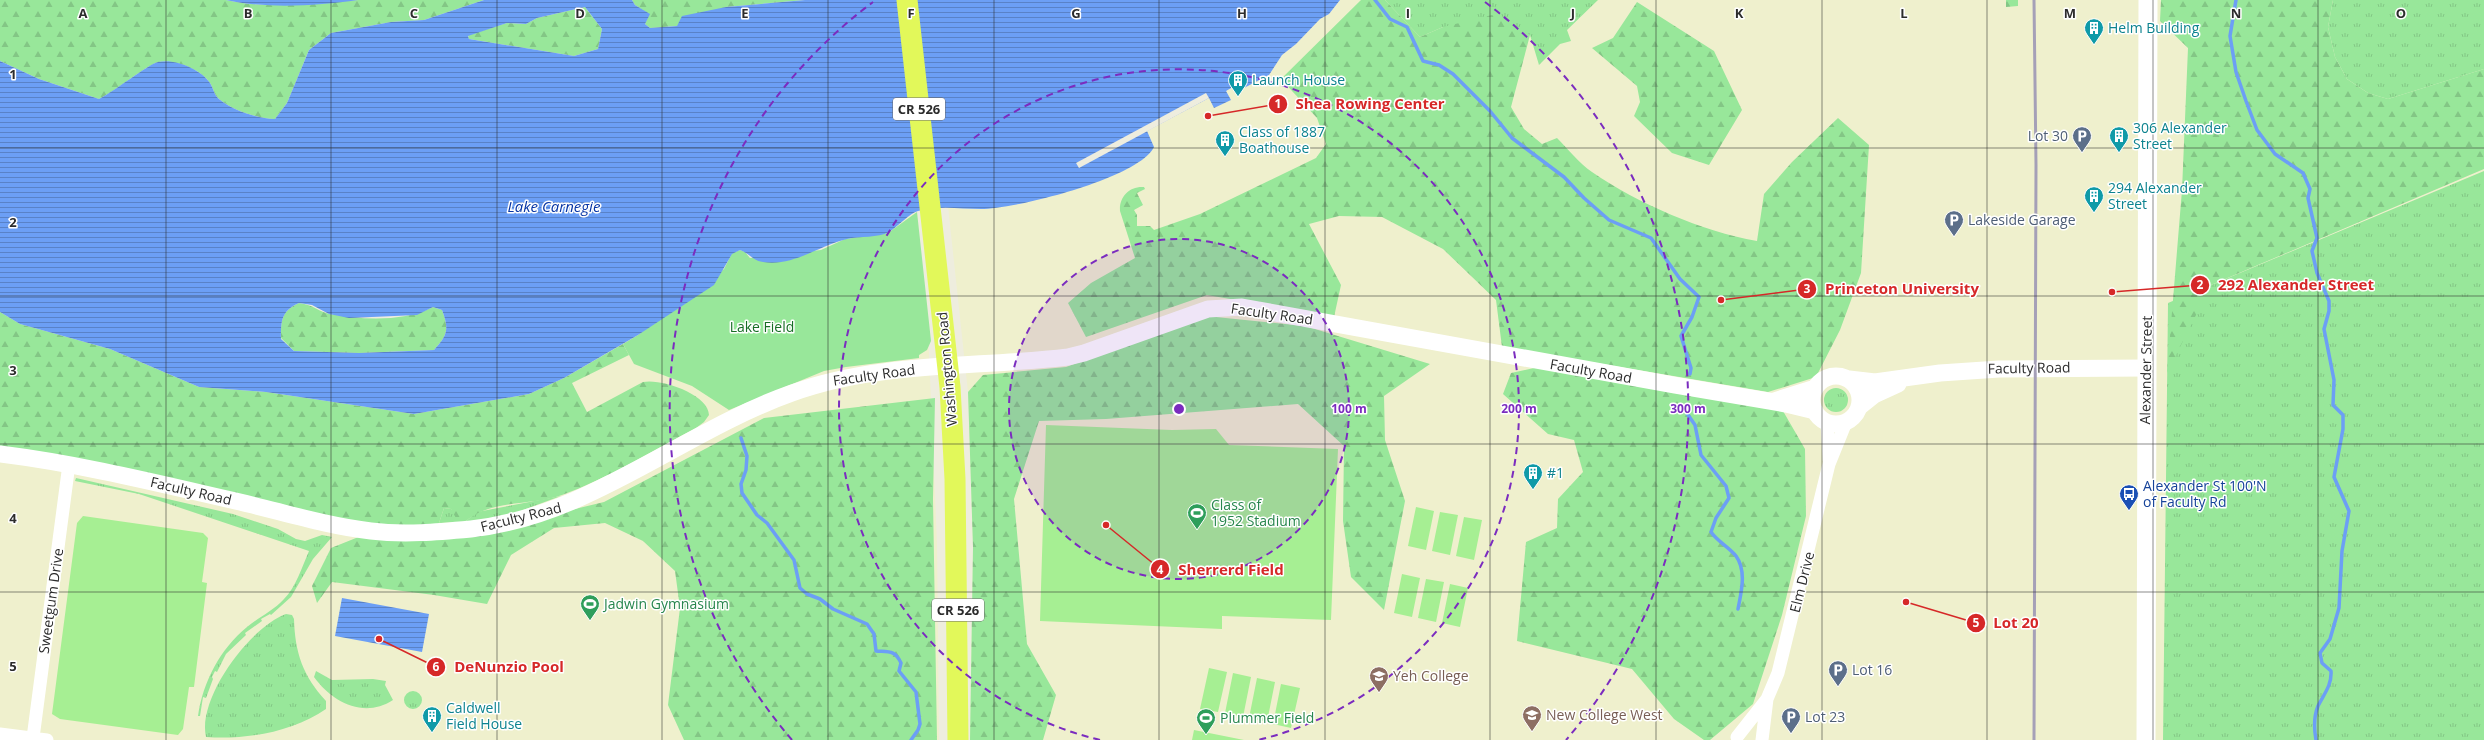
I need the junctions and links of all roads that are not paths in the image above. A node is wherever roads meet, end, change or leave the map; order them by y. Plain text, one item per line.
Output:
1 (907, 0) edge
2 (2148, 0) edge
3 (948, 365) junction
4 (2146, 368) junction
5 (1913, 378) junction
6 (1849, 379) junction
7 (1815, 388) junction
8 (1772, 401) junction
9 (1859, 407) junction
10 (1821, 417) junction
11 (1846, 422) junction
12 (0, 454) edge
13 (69, 464) junction
14 (1829, 464) junction
15 (1766, 699) junction
16 (0, 734) edge
17 (33, 738) junction
18 (1733, 738) edge
19 (47, 740) edge
20 (958, 740) edge
21 (1755, 740) edge
22 (1762, 740) edge
23 (2146, 740) edge

1 - 3 main road, Washington Road / CR 526
2 - 4 main road, Alexander Street
3 - 8 street, Faculty Road
3 - 13 street, Faculty Road
3 - 20 main road, Washington Road / CR 526
4 - 5 street, Faculty Road
4 - 23 main road, Alexander Street
5 - 6 street, Faculty Road
5 - 9 street, Faculty Road
6 - 7 street
6 - 9 street
7 - 8 street, Faculty Road
7 - 10 street
8 - 10 street, Faculty Road
9 - 11 street
10 - 11 street
10 - 14 street, Elm Drive
11 - 14 street, Elm Drive
12 - 13 street, Faculty Road
13 - 17 street, Sweetgum Drive
14 - 15 street, Elm Drive
15 - 18 street, Elm Drive
15 - 22 street, Elm Drive
16 - 17 street
17 - 19 street
18 - 21 street

